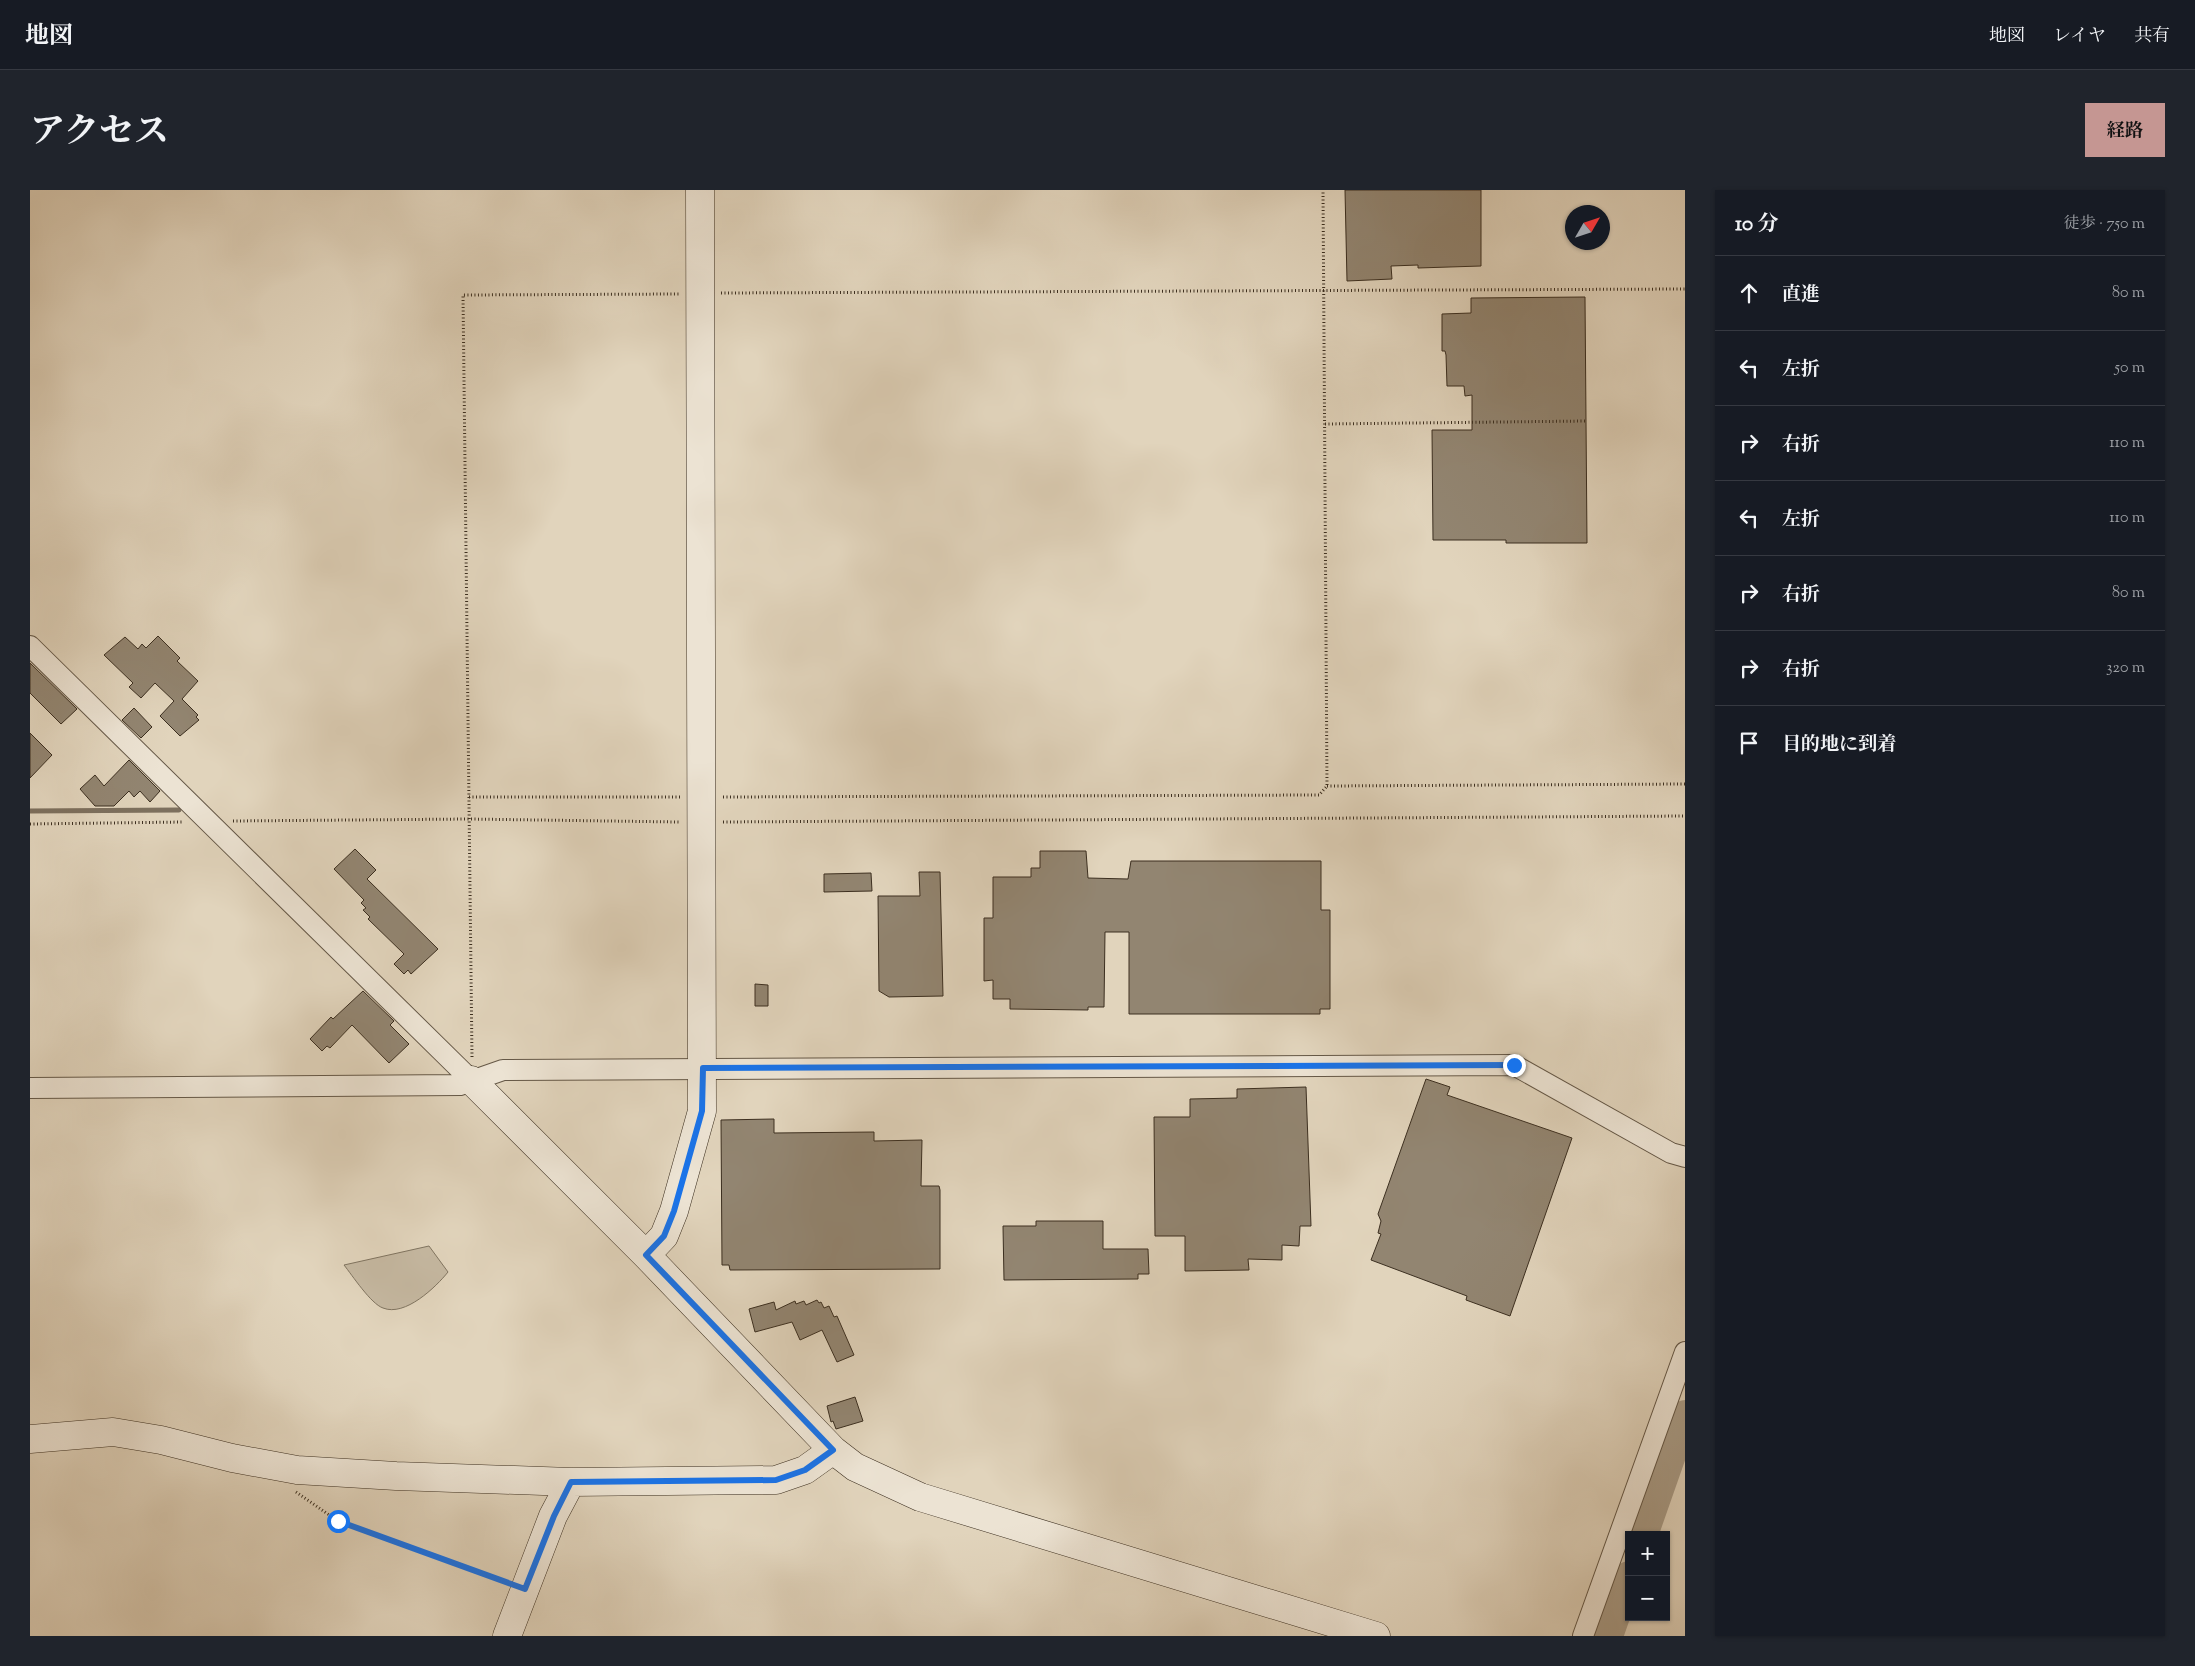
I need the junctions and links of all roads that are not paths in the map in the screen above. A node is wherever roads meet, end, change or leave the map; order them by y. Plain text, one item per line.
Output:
1 (700, 190) edge
2 (30, 646) edge
3 (703, 1068) junction
4 (471, 1080) junction
5 (30, 1088) edge
6 (1685, 1158) edge
7 (646, 1255) junction
8 (1685, 1352) edge
9 (30, 1439) edge
10 (833, 1450) junction
11 (571, 1482) junction
12 (507, 1636) edge
13 (1376, 1636) edge
14 (1583, 1636) edge

1 - 3 street
2 - 4 street
3 - 4 street
3 - 6 street
3 - 7 street
4 - 5 street
4 - 7 street
7 - 10 street
8 - 14 street
9 - 11 street
10 - 11 street
10 - 13 street
11 - 12 street

